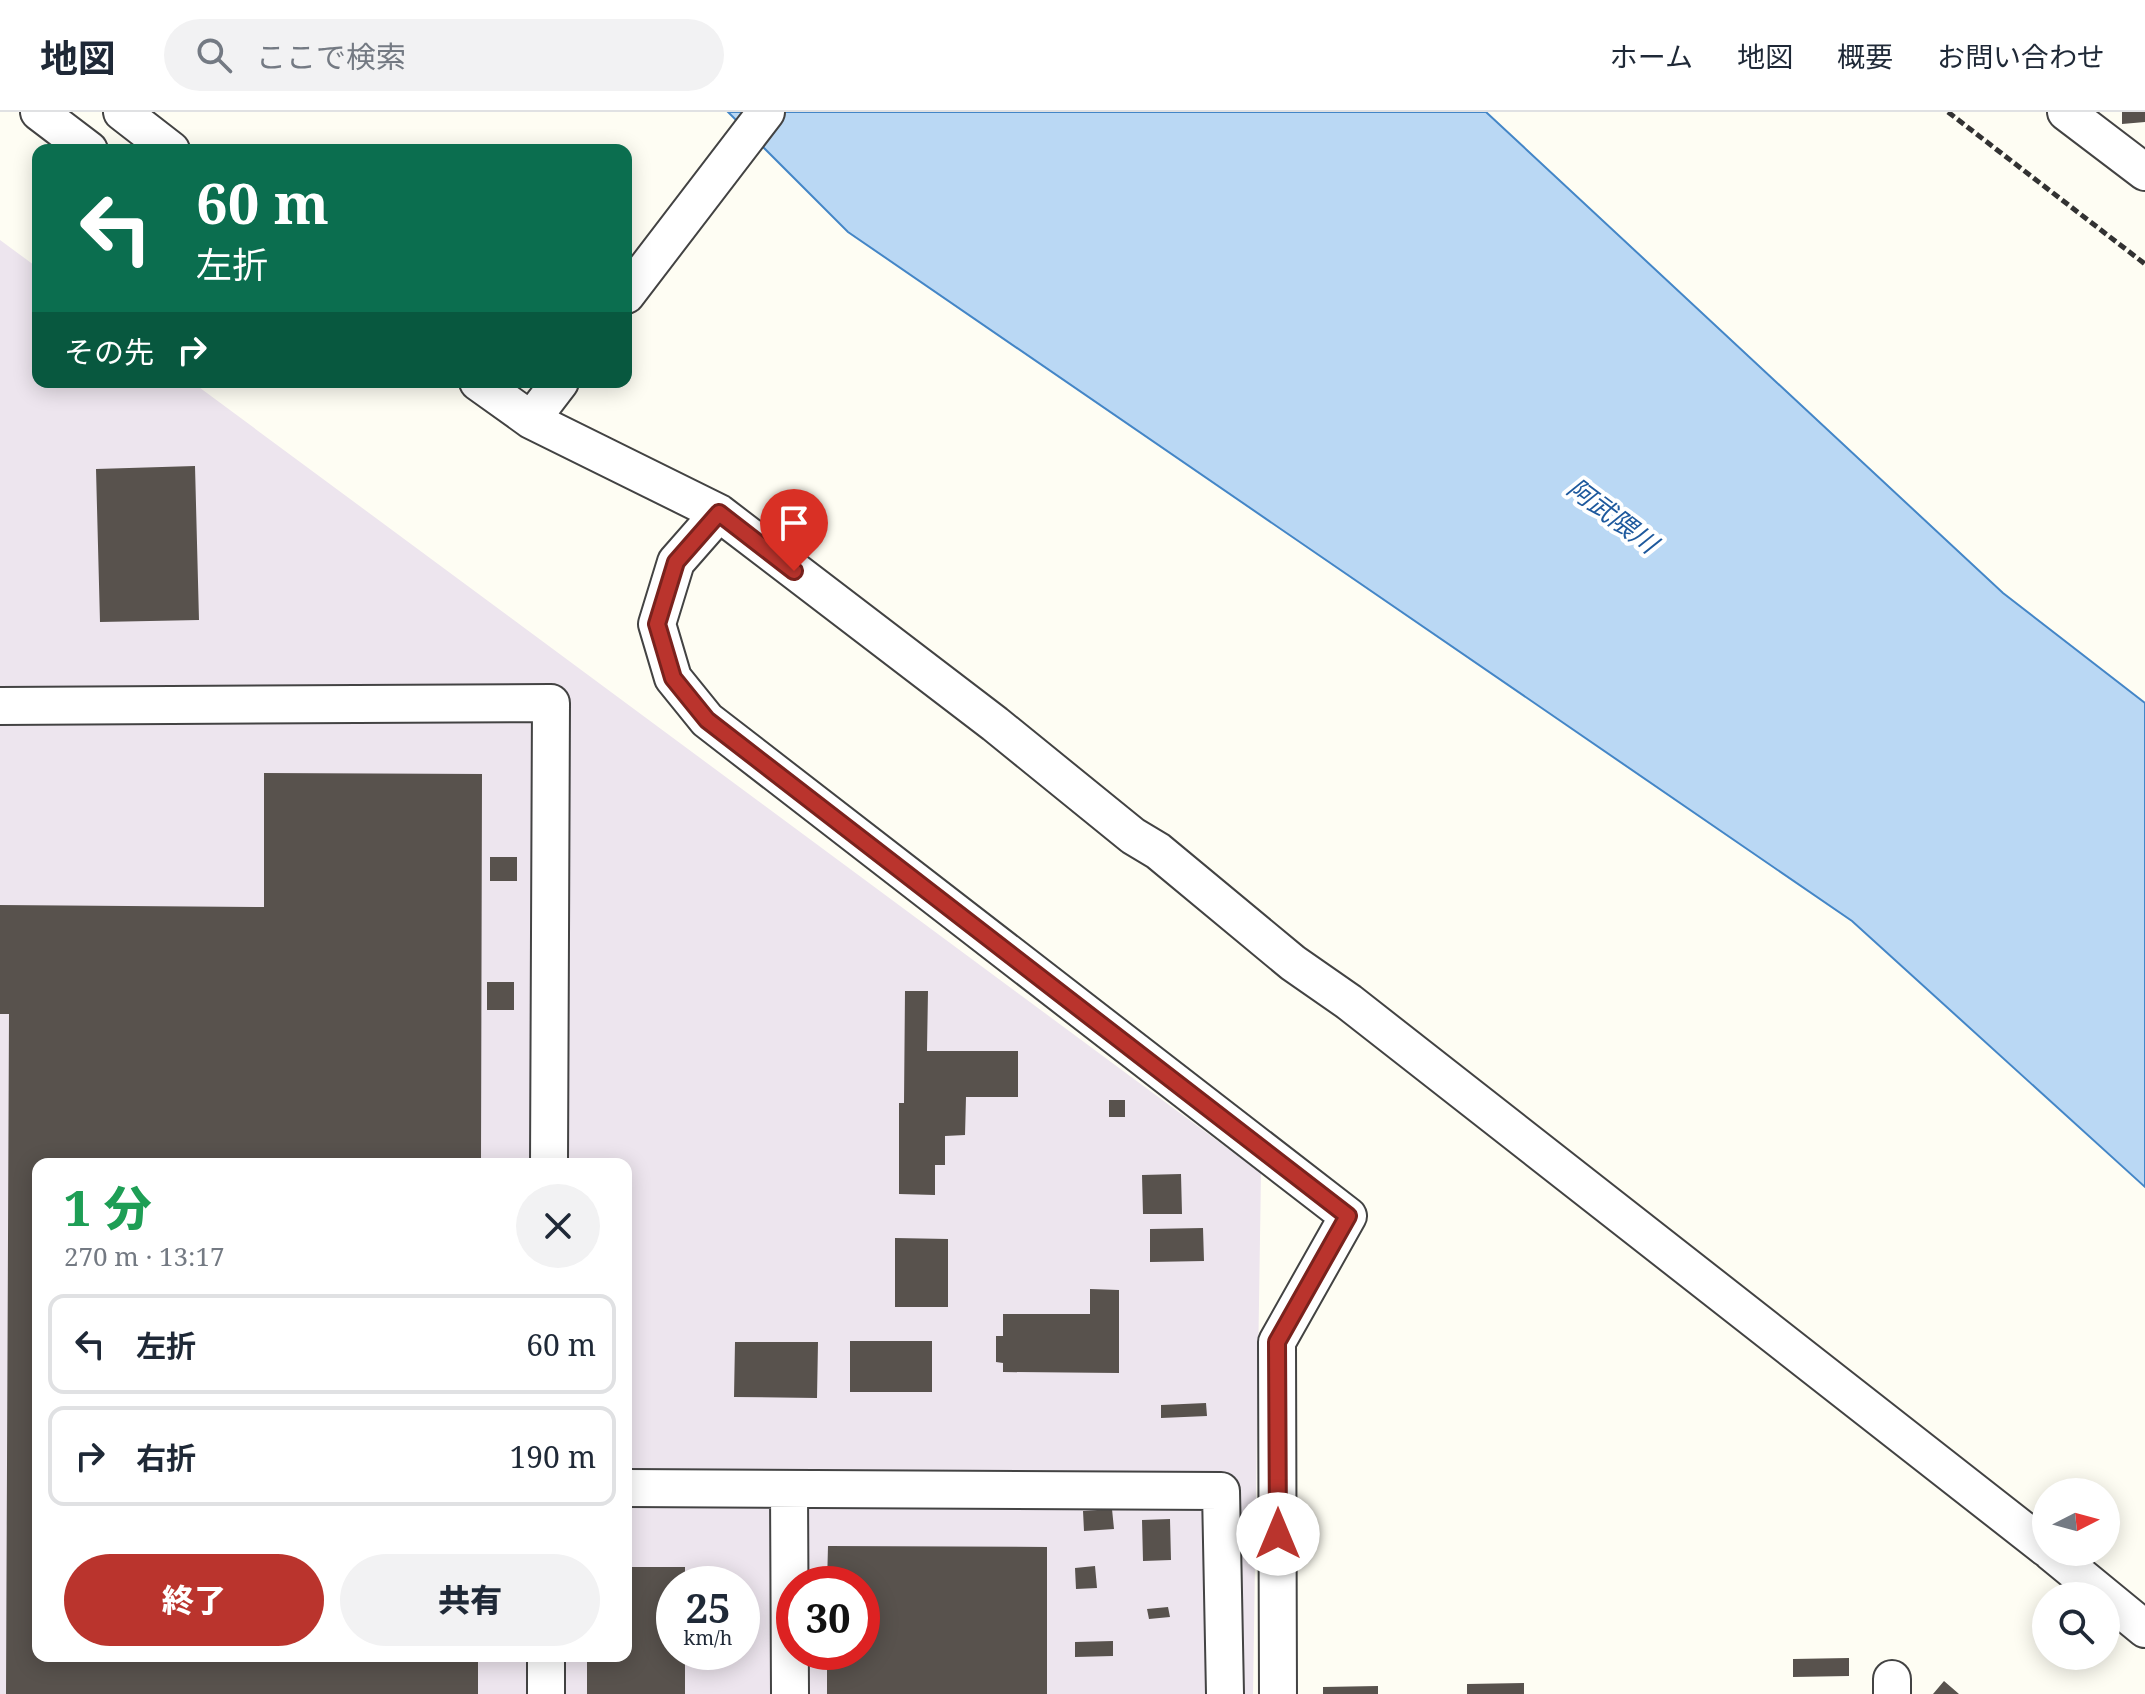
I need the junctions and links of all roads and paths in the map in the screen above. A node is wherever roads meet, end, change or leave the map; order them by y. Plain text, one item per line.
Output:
1 (39, 112) edge
2 (122, 112) edge
3 (766, 112) edge
4 (1948, 112) edge
5 (2066, 112) edge
6 (81, 144) edge
7 (163, 144) edge
8 (2145, 172) edge
9 (2145, 264) edge
10 (632, 287) edge
11 (486, 388) edge
12 (555, 388) edge
13 (531, 420) junction
14 (719, 513) junction
15 (0, 706) edge
16 (549, 1158) edge
17 (632, 1488) edge
18 (789, 1489) junction
19 (2032, 1537) edge
20 (2068, 1566) edge
21 (2145, 1629) edge
22 (546, 1662) edge
23 (546, 1694) edge
24 (790, 1694) edge
25 (1225, 1694) edge
26 (1278, 1694) edge

1 - 6 street
2 - 7 street
3 - 10 street
4 - 9 path
5 - 8 street
11 - 13 street
12 - 13 street
13 - 14 street
14 - 19 street
14 - 26 street
15 - 16 street
17 - 18 street
18 - 24 street
18 - 25 street
20 - 21 street
22 - 23 street

